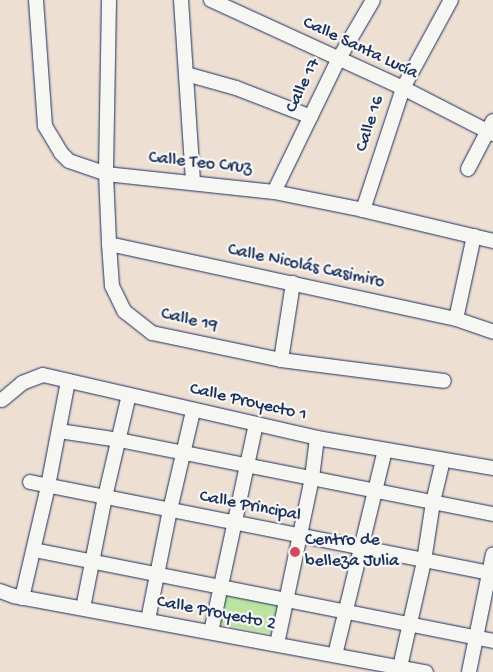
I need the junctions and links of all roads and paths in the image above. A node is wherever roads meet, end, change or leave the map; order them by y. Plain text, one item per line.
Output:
1 (36, 0) edge
2 (109, 0) edge
3 (181, 0) edge
4 (211, 0) edge
5 (451, 0) edge
6 (370, 1) edge
7 (338, 60) junction
8 (186, 74) junction
9 (403, 88) junction
10 (311, 117) junction
11 (491, 129) edge
12 (468, 169) dead end
13 (106, 174) junction
14 (193, 181) junction
15 (274, 192) junction
16 (363, 210) junction
17 (474, 236) junction
18 (493, 241) edge
19 (109, 244) junction
20 (293, 283) junction
21 (456, 320) junction
22 (493, 332) edge
23 (281, 360) junction
24 (68, 380) junction
25 (444, 381) dead end
26 (129, 395) junction
27 (2, 400) dead end
28 (193, 411) junction
29 (256, 424) junction
30 (59, 431) junction
31 (317, 438) junction
32 (119, 440) junction
33 (385, 450) junction
34 (183, 453) junction
35 (443, 460) junction
36 (248, 464) junction
37 (493, 468) edge
38 (312, 478) junction
39 (30, 482) dead end
40 (48, 486) junction
41 (375, 492) junction
42 (105, 497) junction
43 (433, 502) junction
44 (170, 510) junction
45 (493, 514) edge
46 (235, 523) junction
47 (300, 536) junction
48 (361, 548) junction
49 (34, 550) junction
50 (493, 554) edge
51 (424, 560) junction
52 (92, 563) junction
53 (491, 574) edge
54 (157, 575) junction
55 (219, 587) junction
56 (0, 591) edge
57 (22, 598) junction
58 (287, 600) junction
59 (83, 608) junction
60 (346, 611) junction
61 (148, 620) junction
62 (410, 623) junction
63 (211, 632) junction
64 (476, 637) junction
65 (493, 641) edge
66 (277, 644) junction
67 (335, 655) junction
68 (400, 667) junction
69 (426, 672) edge
70 (468, 672) edge

1 - 13 street, Calle Teo Cruz
2 - 13 street, Calle 19
3 - 8 street
4 - 7 street, Calle Santa Lucía
5 - 9 street, Calle 16
6 - 7 street, Calle 17
7 - 9 street, Calle Santa Lucía
7 - 10 street, Calle 17
8 - 10 street
8 - 14 street
9 - 11 street, Calle Santa Lucía
9 - 16 street, Calle 16
10 - 15 street, Calle 17
11 - 12 street
13 - 14 street, Calle Teo Cruz
13 - 19 street, Calle 19
14 - 15 street, Calle Teo Cruz
15 - 16 street, Calle Teo Cruz
16 - 17 street, Calle Teo Cruz
17 - 18 street, Calle Teo Cruz
17 - 21 street
19 - 20 street, Calle Nicolás Casimiro
19 - 23 street, Calle 19
20 - 21 street, Calle Nicolás Casimiro
20 - 23 street
21 - 22 street, Calle Nicolás Casimiro
23 - 25 street, Calle 19
24 - 26 street, Calle Proyecto 1
24 - 27 street, Calle Proyecto 1
24 - 30 street
26 - 28 street, Calle Proyecto 1
26 - 32 street
28 - 29 street, Calle Proyecto 1
28 - 34 street
29 - 31 street, Calle Proyecto 1
29 - 36 street
30 - 32 street
30 - 40 street
31 - 33 street, Calle Proyecto 1
31 - 38 street
32 - 34 street
32 - 42 street
33 - 35 street, Calle Proyecto 1
33 - 41 street
34 - 36 street
34 - 44 street
35 - 37 street, Calle Proyecto 1
35 - 43 street
36 - 38 street
36 - 46 street
38 - 41 street
38 - 47 street
39 - 40 street, Calle Principal
40 - 42 street, Calle Principal
40 - 49 street
41 - 43 street
41 - 48 street
42 - 44 street, Calle Principal
42 - 52 street
43 - 45 street
43 - 51 street
44 - 46 street, Calle Principal
44 - 54 street
46 - 47 street, Calle Principal
46 - 55 street
47 - 48 street, Calle Principal
47 - 58 street
48 - 51 street, Calle Principal
48 - 60 street
49 - 52 street
49 - 57 street
50 - 53 street
51 - 53 street, Calle Principal
51 - 62 street
52 - 54 street
52 - 59 street
53 - 64 street
54 - 55 street
54 - 61 street
55 - 58 street
55 - 63 street
56 - 57 street, Calle Proyecto 2
57 - 59 street, Calle Proyecto 2
58 - 60 street
58 - 66 street
59 - 61 street, Calle Proyecto 2
60 - 62 street
60 - 67 street
61 - 63 street, Calle Proyecto 2
62 - 64 street
62 - 68 street
63 - 66 street, Calle Proyecto 2
64 - 65 street
64 - 70 street
66 - 67 street, Calle Proyecto 2
67 - 68 street, Calle Proyecto 2
68 - 69 street, Calle Proyecto 2

